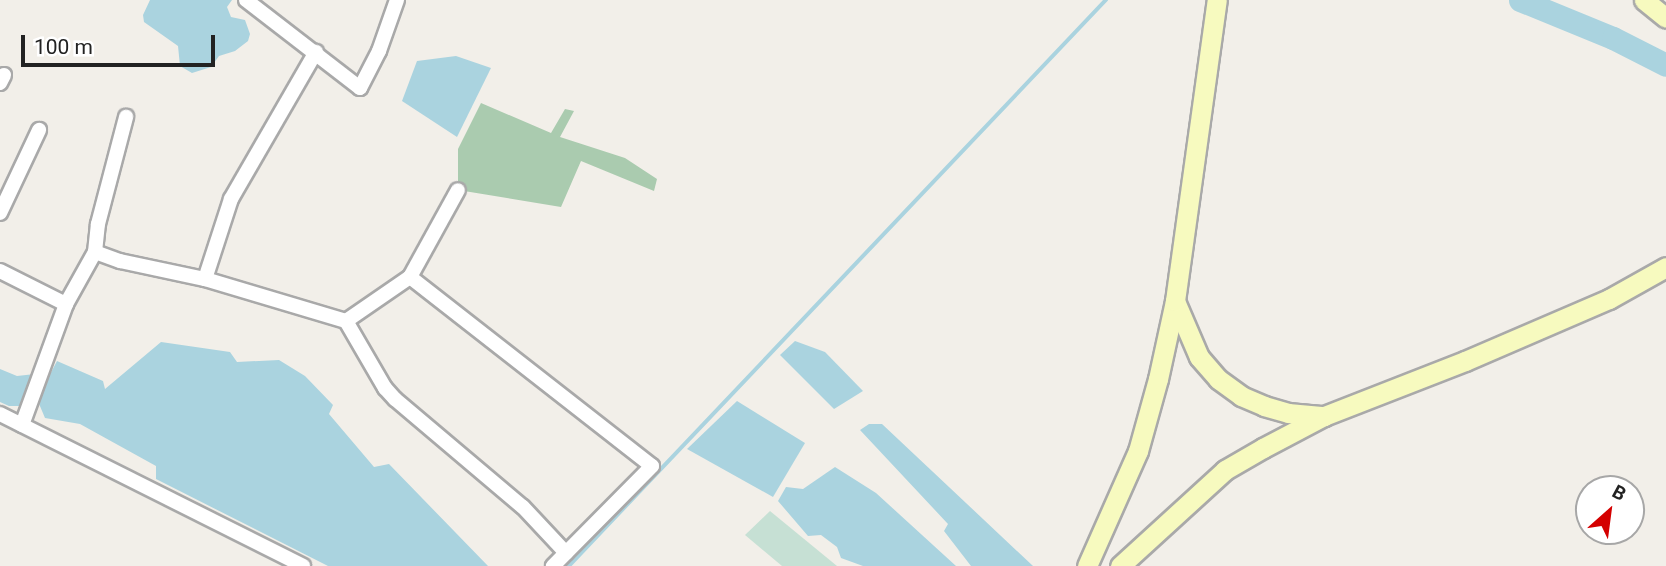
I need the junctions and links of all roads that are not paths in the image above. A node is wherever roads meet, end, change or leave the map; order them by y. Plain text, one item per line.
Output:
1 (246, 0) edge
2 (397, 0) edge
3 (1217, 0) edge
4 (1644, 0) edge
5 (1666, 18) edge
6 (316, 52) junction
7 (126, 117) dead end
8 (39, 130) dead end
9 (458, 190) dead end
10 (0, 213) edge
11 (95, 253) junction
12 (1666, 267) edge
13 (0, 271) edge
14 (410, 277) junction
15 (205, 279) junction
16 (1175, 301) junction
17 (66, 304) junction
18 (346, 321) junction
19 (0, 414) edge
20 (1324, 415) junction
21 (22, 425) junction
22 (566, 553) junction
23 (303, 566) edge
24 (553, 566) edge
25 (1087, 566) edge
26 (1119, 566) edge

1 - 6 street
2 - 6 street
3 - 16 main road
4 - 5 main road
6 - 15 street
7 - 11 street
8 - 10 street
9 - 14 street
11 - 15 street
11 - 17 street
12 - 20 main road
13 - 17 street
14 - 18 street
14 - 22 street
15 - 18 street
16 - 20 main road
16 - 25 main road
17 - 21 street
18 - 22 street
19 - 21 street
20 - 26 main road
21 - 23 street
22 - 24 street

